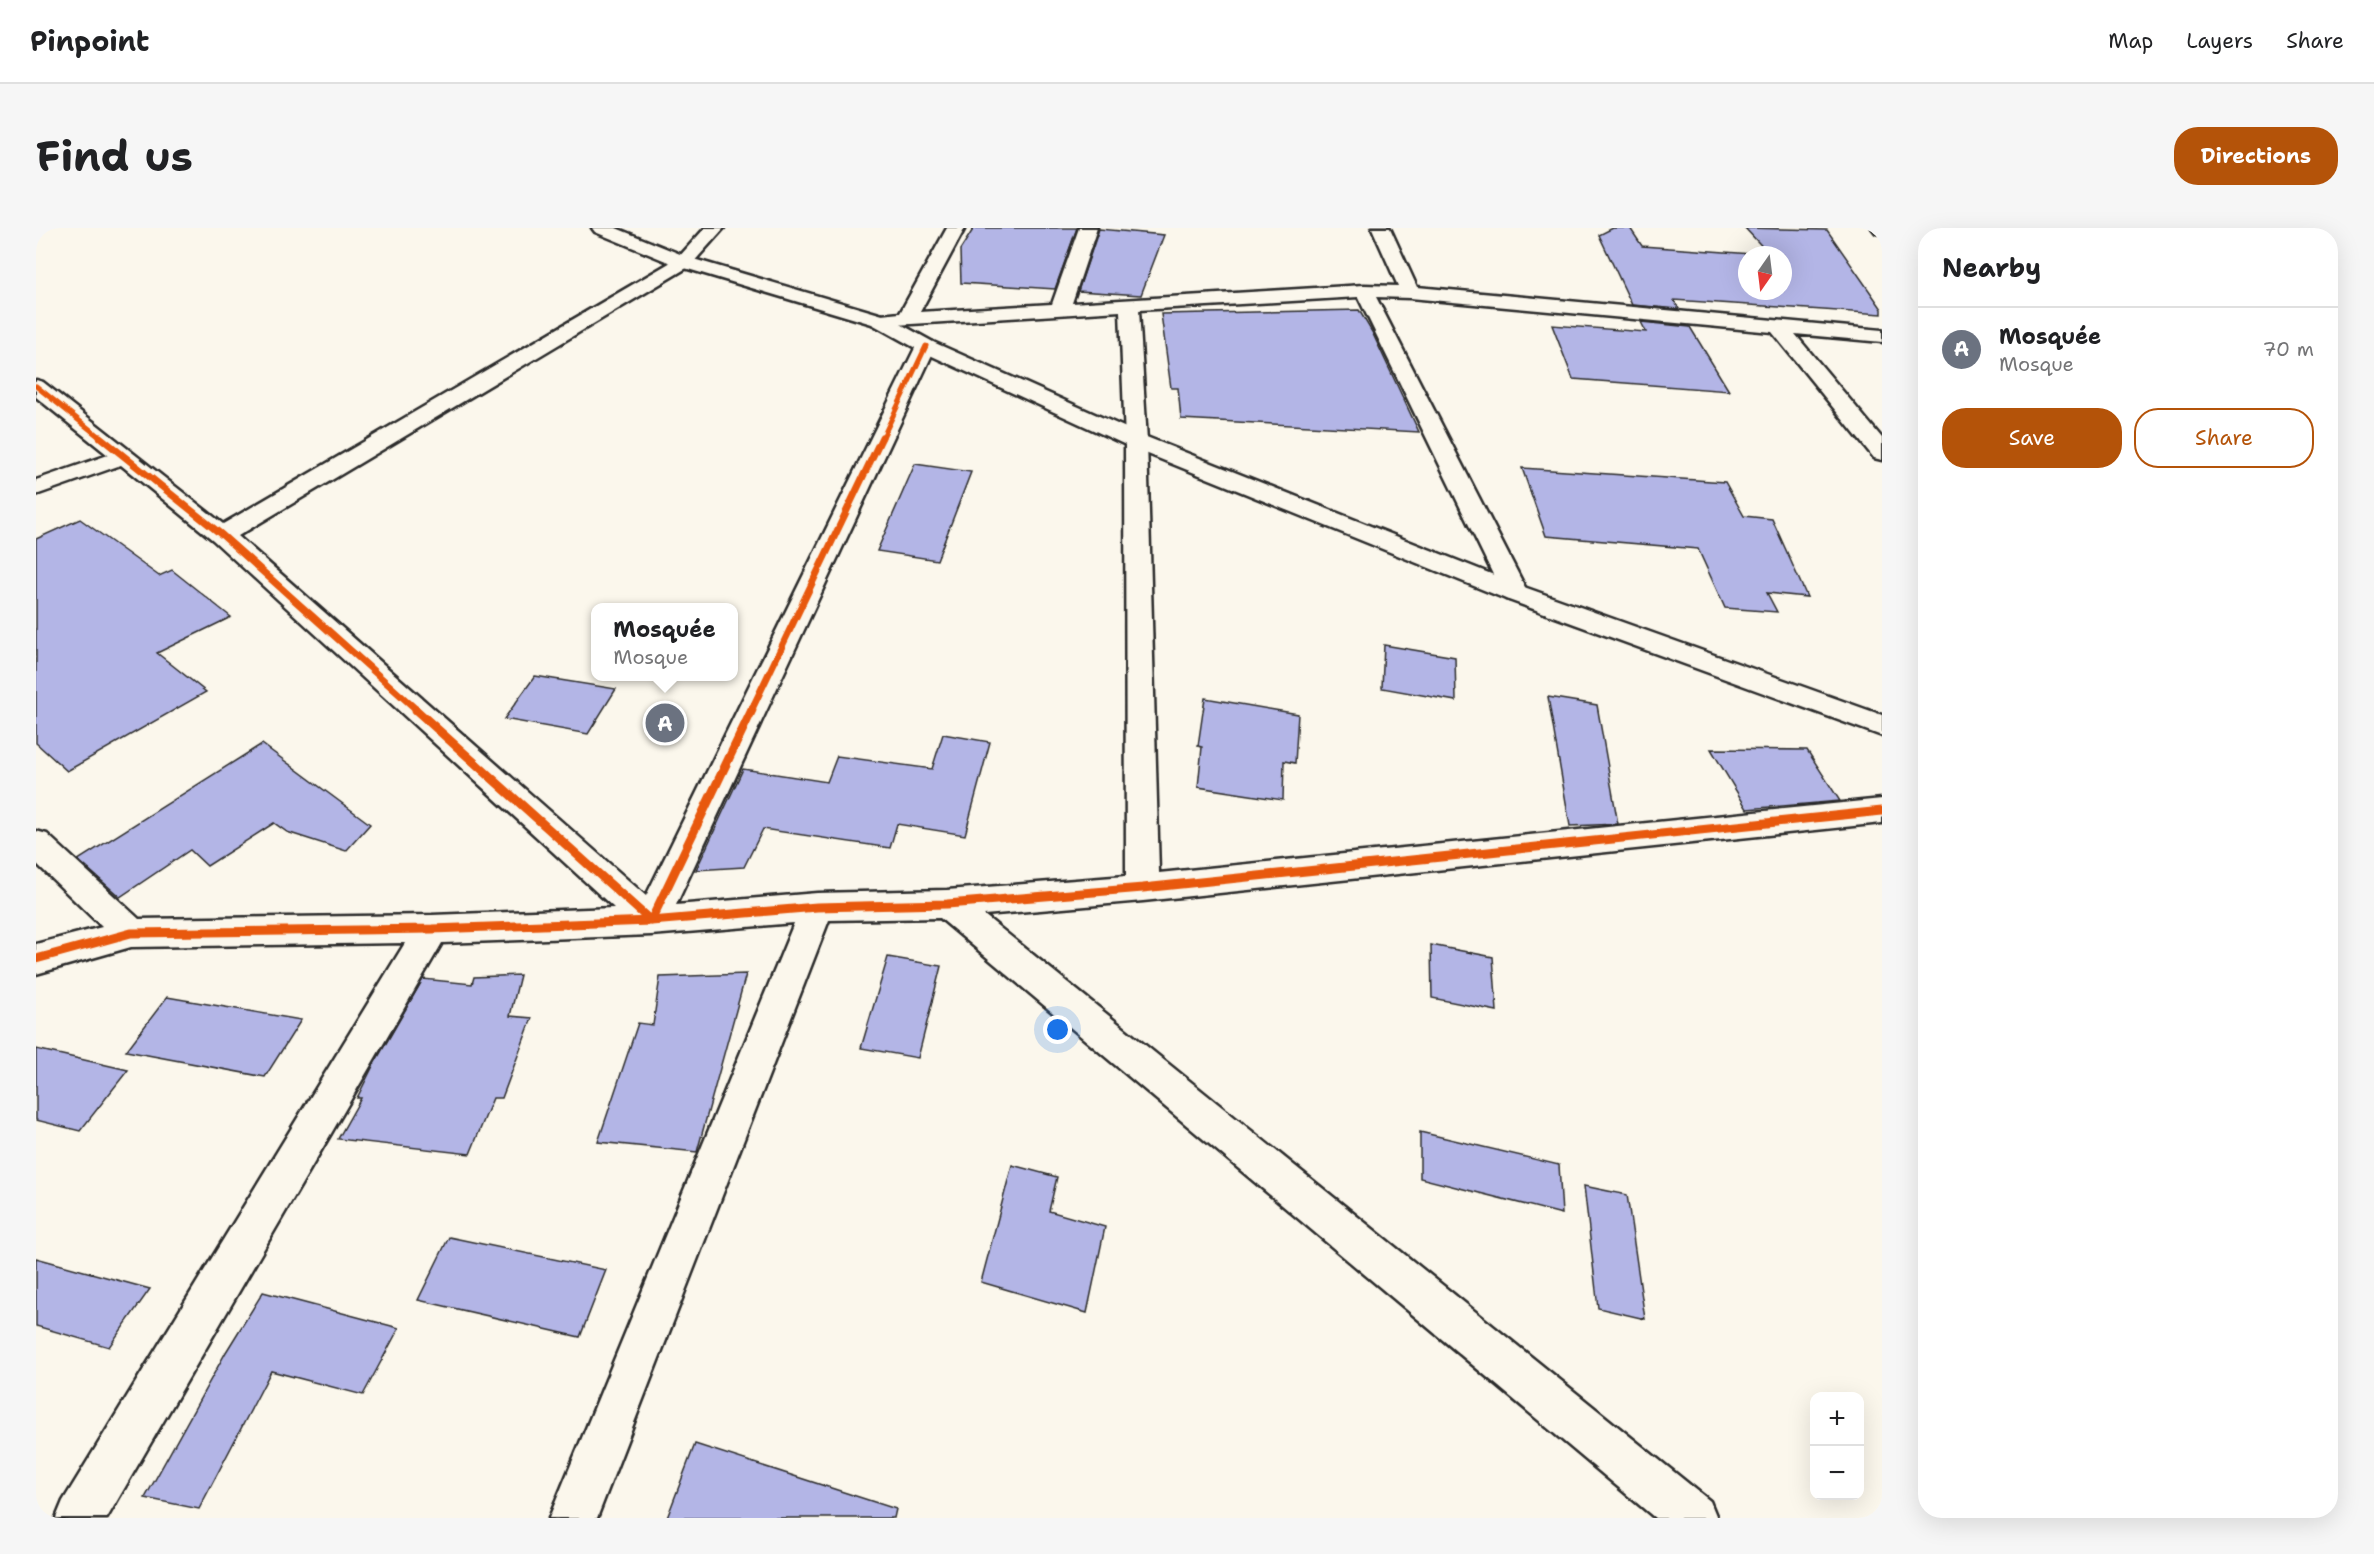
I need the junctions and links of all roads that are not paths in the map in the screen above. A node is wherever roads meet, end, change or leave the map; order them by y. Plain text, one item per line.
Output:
1 (601, 228) edge
2 (715, 228) edge
3 (956, 228) edge
4 (1088, 228) edge
5 (1381, 228) edge
6 (684, 262) junction
7 (1364, 291) junction
8 (1410, 292) junction
9 (1129, 305) junction
10 (1060, 309) junction
11 (907, 318) junction
12 (879, 320) junction
13 (1778, 326) junction
14 (1882, 336) edge
15 (926, 346) junction
16 (36, 386) edge
17 (1136, 441) junction
18 (1882, 453) edge
19 (123, 457) junction
20 (36, 488) edge
21 (222, 535) junction
22 (1515, 593) junction
23 (1882, 726) edge
24 (1882, 811) edge
25 (36, 843) edge
26 (1143, 888) junction
27 (947, 904) junction
28 (817, 907) junction
29 (651, 921) junction
30 (432, 929) junction
31 (131, 933) junction
32 (36, 960) edge
33 (80, 1518) edge
34 (573, 1518) edge
35 (1693, 1518) edge

1 - 6 street
2 - 6 street
3 - 11 street
4 - 10 street
5 - 8 street
6 - 12 street
6 - 21 street
7 - 8 street
7 - 9 street
7 - 22 street
8 - 13 street
9 - 10 street
9 - 17 street
10 - 11 street
11 - 12 street
12 - 15 street
13 - 14 street
13 - 18 street
15 - 17 street
15 - 29 street
16 - 19 street
17 - 22 street
17 - 26 street
19 - 20 street
19 - 21 street
21 - 29 street
22 - 23 street
24 - 26 street
25 - 31 street
26 - 27 street
27 - 28 street
27 - 35 street
28 - 29 street
28 - 34 street
29 - 30 street
30 - 31 street
30 - 33 street
31 - 32 street

